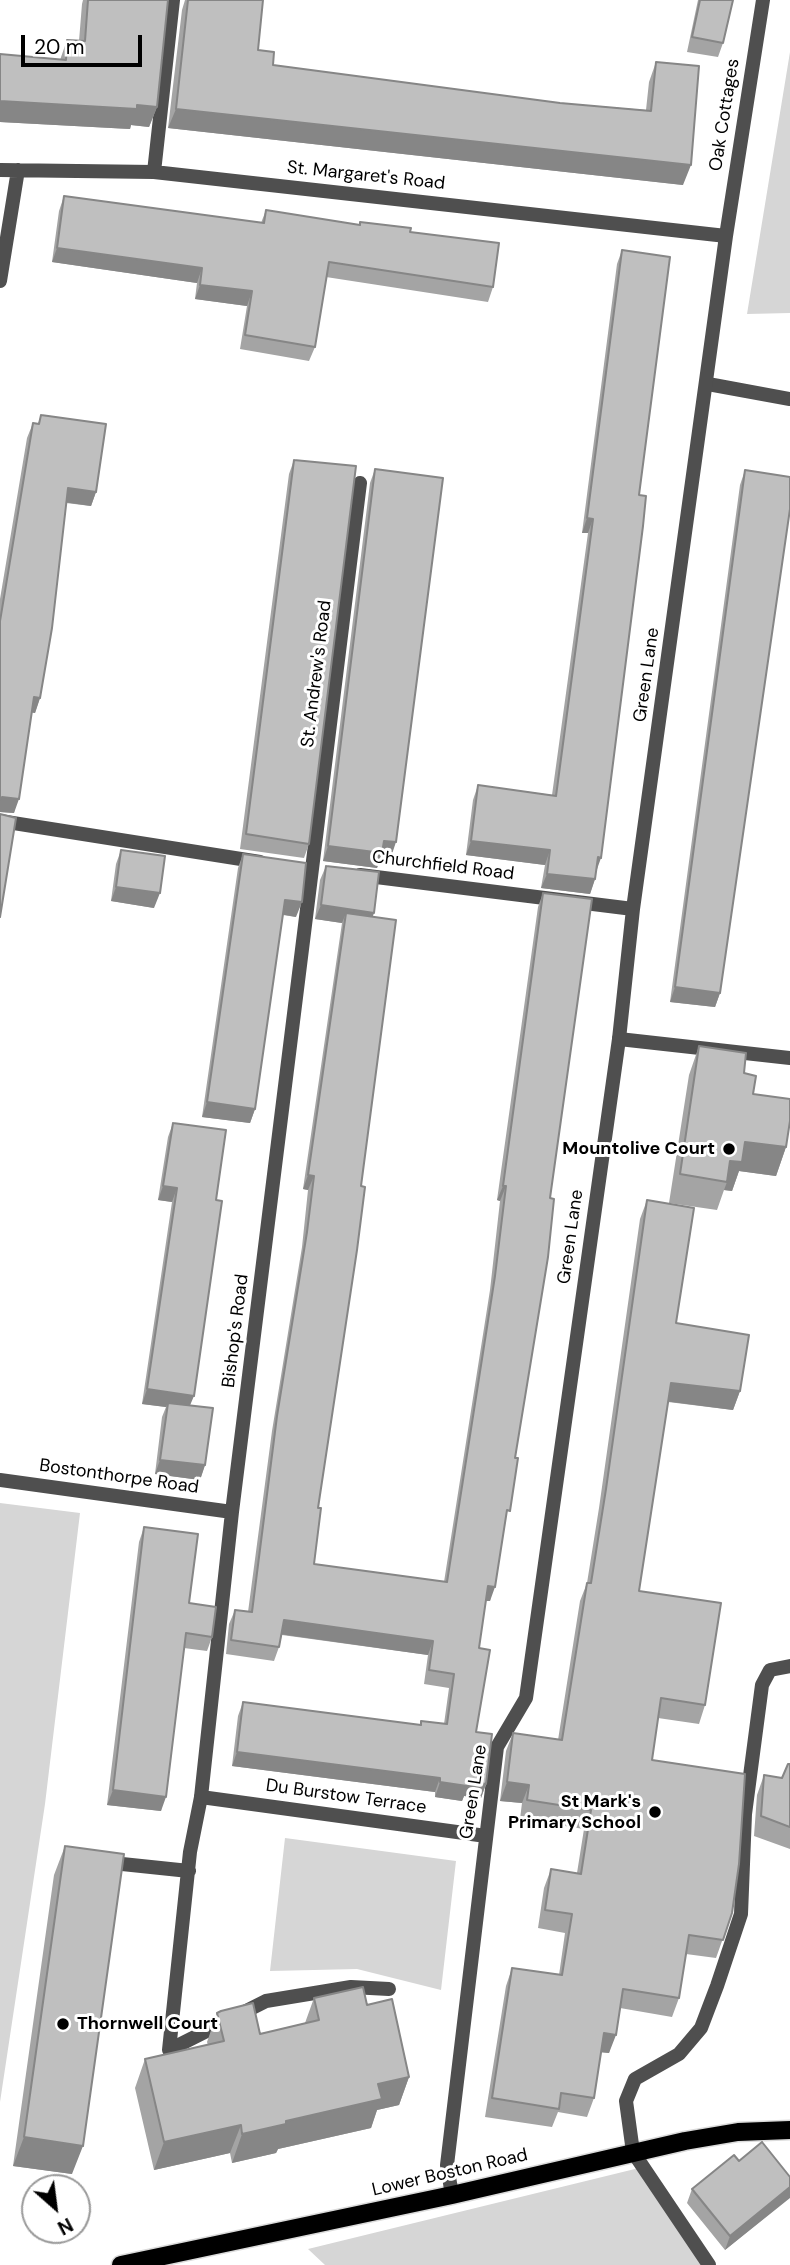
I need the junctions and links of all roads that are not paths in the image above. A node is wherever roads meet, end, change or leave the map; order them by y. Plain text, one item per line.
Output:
1 (173, 0) edge
2 (763, 0) edge
3 (0, 170) edge
4 (18, 170) junction
5 (154, 172) junction
6 (726, 236) junction
7 (0, 281) edge
8 (708, 384) junction
9 (790, 399) edge
10 (360, 483) dead end
11 (0, 821) edge
12 (327, 871) junction
13 (633, 909) junction
14 (619, 1040) junction
15 (790, 1058) edge
16 (0, 1480) edge
17 (232, 1512) junction
18 (790, 1666) edge
19 (201, 1797) junction
20 (486, 1836) junction
21 (86, 1860) edge
22 (189, 1871) junction
23 (389, 1989) dead end
24 (790, 2130) edge
25 (633, 2152) junction
26 (453, 2195) junction
27 (121, 2265) edge
28 (709, 2265) edge

1 - 5 street
2 - 6 street, Oak Cottages
3 - 4 street, St. Margaret's Road
4 - 5 street, St. Margaret's Road
4 - 7 street
5 - 6 street, St. Margaret's Road
6 - 8 street, Green Lane
8 - 9 street
8 - 13 street, Green Lane
10 - 12 street, St. Andrew's Road
11 - 12 street, Churchfield Road
12 - 13 street, Churchfield Road
12 - 17 street, Bishop's Road
13 - 14 street, Green Lane
14 - 15 street
14 - 20 street, Green Lane
16 - 17 street, Bostonthorpe Road
17 - 19 street, Bishop's Road
18 - 25 street
19 - 20 street, Du Burstow Terrace
19 - 22 street, Bishop's Road
20 - 26 street, Green Lane
21 - 22 street
22 - 23 street, Bishop's Road
24 - 25 main road, Lower Boston Road
25 - 26 main road, Lower Boston Road
25 - 28 street
26 - 27 main road, Lower Boston Road

